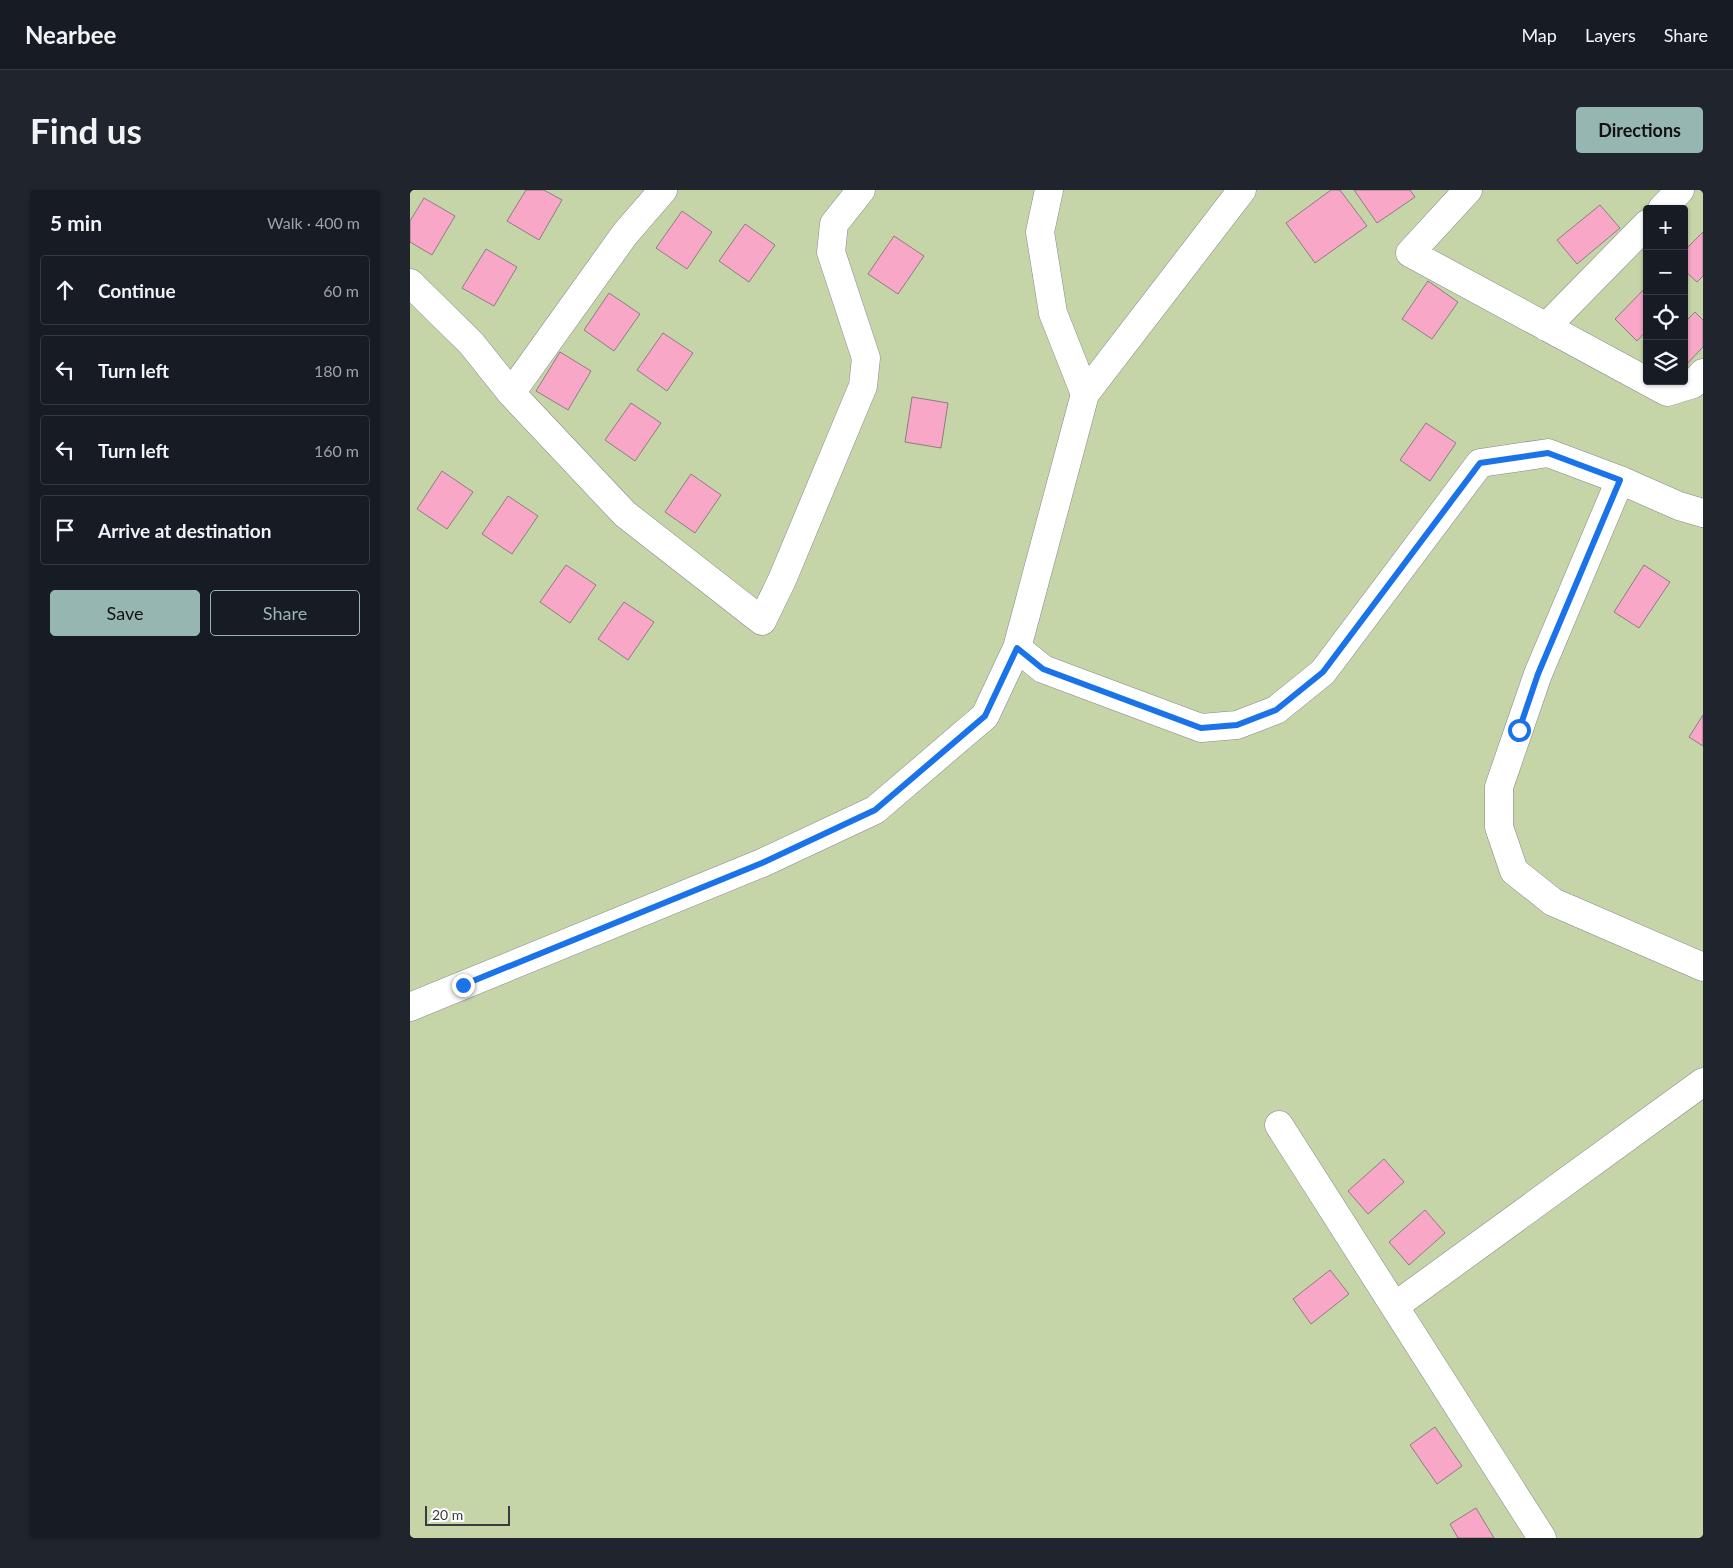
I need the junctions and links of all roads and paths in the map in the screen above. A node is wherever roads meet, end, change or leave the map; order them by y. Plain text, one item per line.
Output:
1 (664, 190) edge
2 (861, 190) edge
3 (1049, 190) edge
4 (1242, 190) edge
5 (1468, 190) edge
6 (1680, 190) edge
7 (1666, 205) edge
8 (1643, 228) edge
9 (410, 283) edge
10 (1546, 327) junction
11 (1703, 373) edge
12 (510, 393) junction
13 (1086, 394) junction
14 (1620, 480) junction
15 (1703, 513) edge
16 (1017, 648) junction
17 (1703, 967) edge
18 (410, 1007) edge
19 (1703, 1082) edge
20 (1279, 1125) dead end
21 (1395, 1306) junction
22 (1542, 1538) edge

1 - 12 street
2 - 12 street
3 - 13 street
4 - 13 street
5 - 10 street
6 - 7 street
8 - 10 street
9 - 12 street
10 - 11 street
13 - 16 street
14 - 15 street
14 - 16 street
14 - 17 street
16 - 18 street
19 - 21 street
20 - 21 street
21 - 22 street

